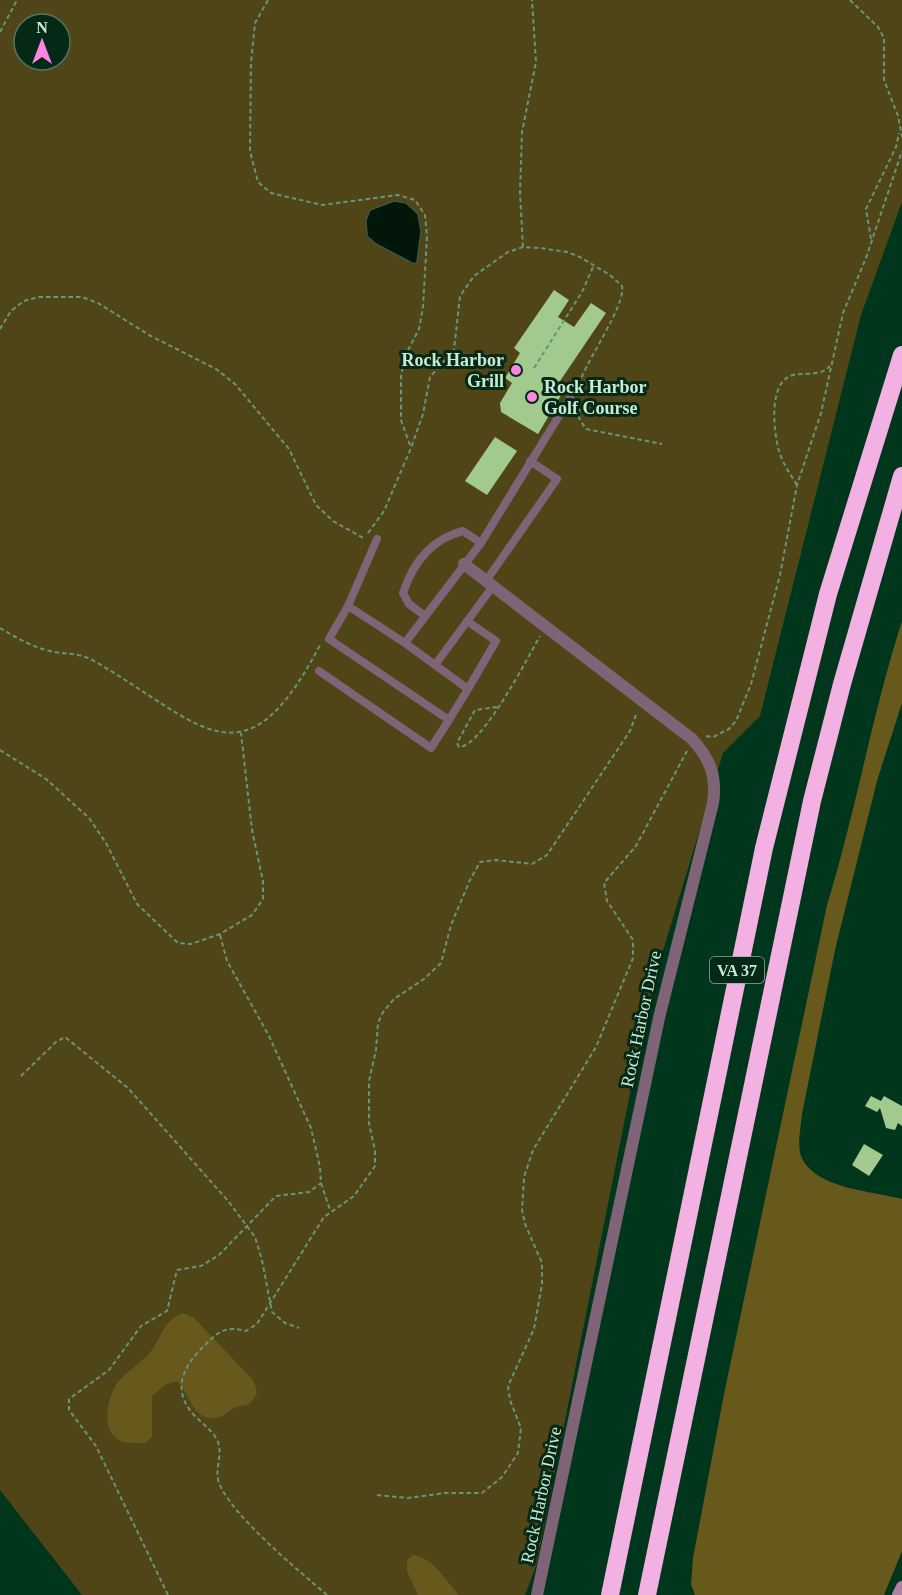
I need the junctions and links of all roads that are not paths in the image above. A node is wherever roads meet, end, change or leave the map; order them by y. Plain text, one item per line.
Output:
1 (902, 355) edge
2 (575, 394) road end
3 (530, 461) junction
4 (902, 476) edge
5 (377, 539) dead end
6 (481, 543) junction
7 (464, 564) junction
8 (489, 583) junction
9 (348, 606) junction
10 (425, 616) junction
11 (467, 621) junction
12 (405, 643) junction
13 (435, 665) junction
14 (319, 672) dead end
15 (468, 689) junction
16 (449, 720) junction
17 (902, 1587) edge
18 (537, 1595) edge
19 (610, 1595) edge
20 (647, 1595) edge
21 (898, 1595) edge

1 - 19 highway, VA 37
2 - 3 lane
3 - 6 lane
3 - 8 lane
4 - 20 highway, VA 37
5 - 9 lane
6 - 7 lane
6 - 10 lane
7 - 8 street, Rock Harbor Drive
7 - 10 lane
8 - 11 lane
8 - 18 street, Rock Harbor Drive
9 - 12 lane
9 - 16 lane
10 - 12 lane
11 - 13 lane
11 - 15 lane
12 - 13 lane
13 - 15 lane
14 - 16 lane
15 - 16 lane
17 - 21 main road

